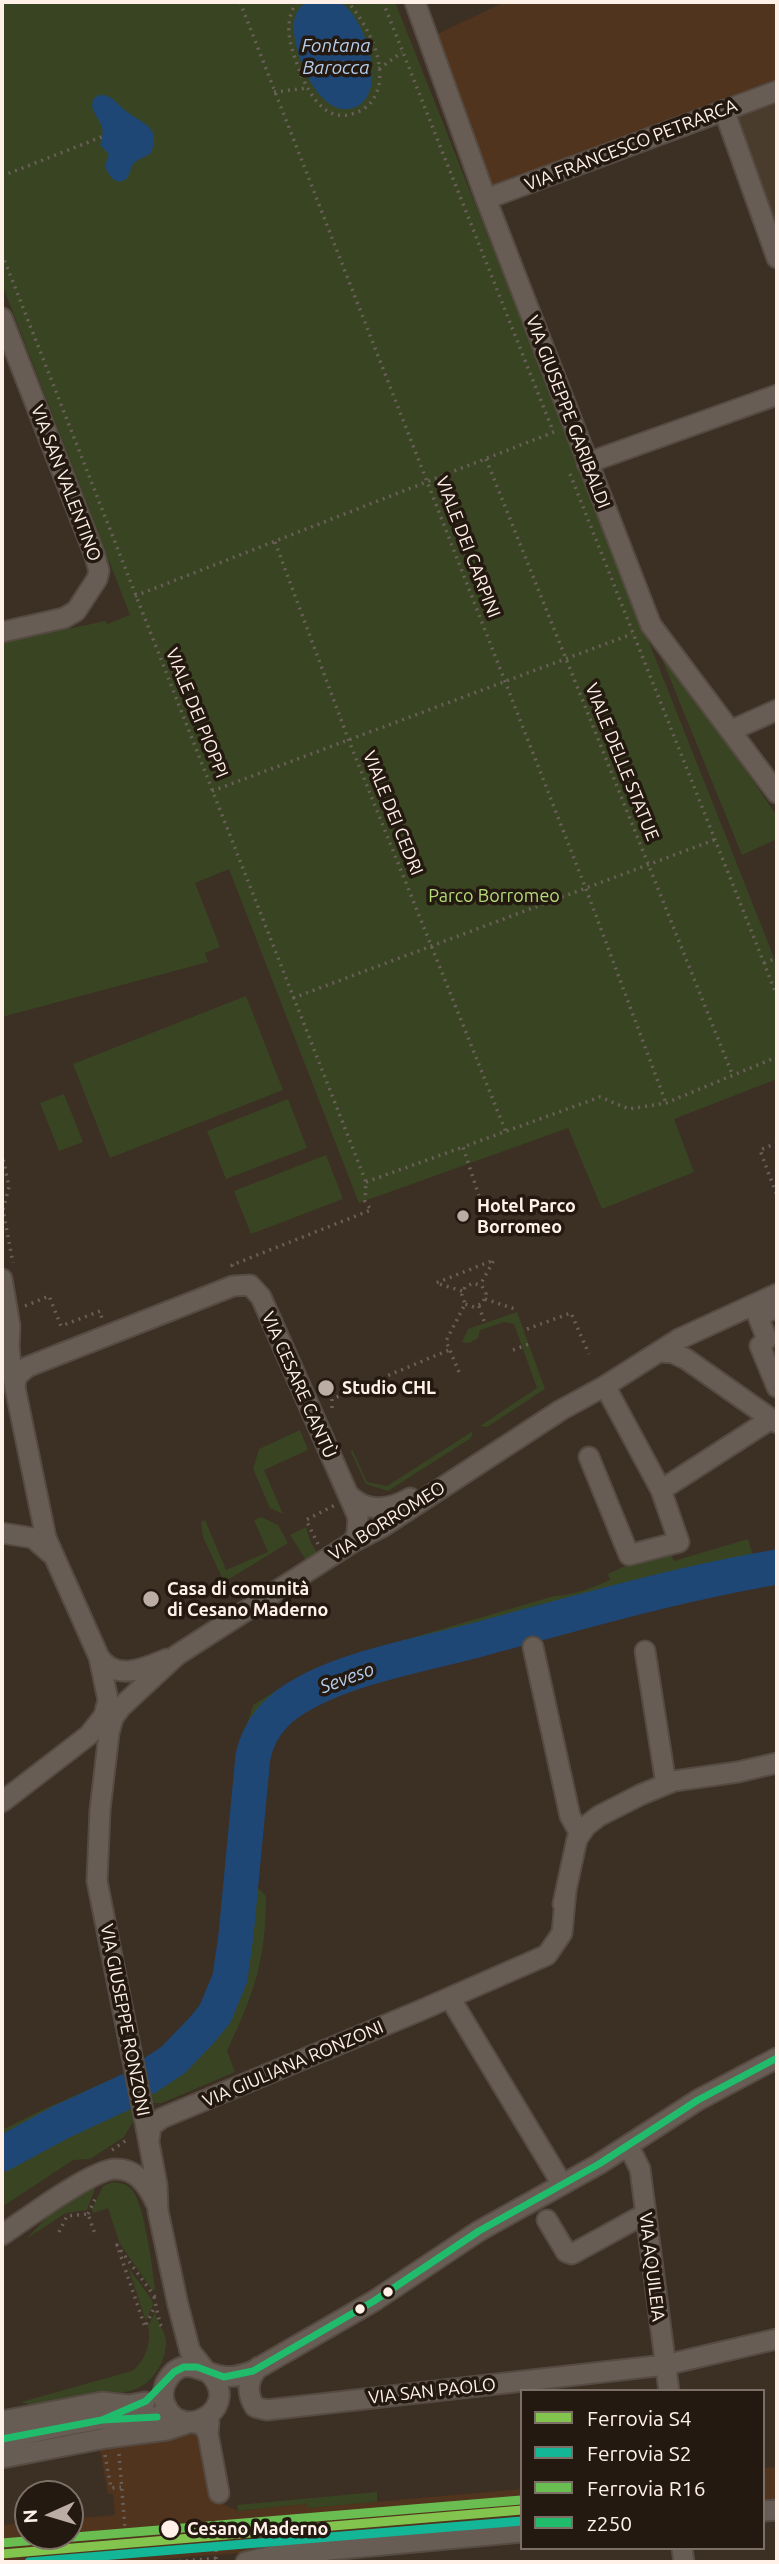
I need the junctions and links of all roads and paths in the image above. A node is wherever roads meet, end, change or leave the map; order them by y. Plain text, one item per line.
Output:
1 (240, 2) edge
2 (297, 2) edge
3 (348, 2) edge
4 (415, 2) edge
5 (403, 51) dead end
6 (379, 69) junction
7 (307, 88) junction
8 (777, 91) edge
9 (274, 92) junction
10 (724, 110) junction
11 (104, 136) dead end
12 (2, 176) edge
13 (486, 200) junction
14 (2, 254) edge
15 (777, 258) edge
16 (2, 318) edge
17 (777, 395) edge
18 (554, 432) dead end
19 (486, 459) junction
20 (587, 463) junction
21 (428, 482) junction
22 (275, 542) junction
23 (135, 596) junction
24 (2, 632) edge
25 (632, 634) dead end
26 (566, 659) junction
27 (505, 681) junction
28 (777, 710) edge
29 (732, 730) junction
30 (349, 741) junction
31 (212, 791) junction
32 (777, 793) edge
33 (715, 840) dead end
34 (648, 865) junction
35 (586, 890) junction
36 (431, 947) junction
37 (777, 958) edge
38 (764, 963) dead end
39 (293, 998) junction
40 (777, 1057) edge
41 (733, 1076) junction
42 (666, 1103) junction
43 (506, 1132) junction
44 (777, 1143) edge
45 (463, 1147) junction
46 (2, 1153) edge
47 (366, 1182) junction
48 (479, 1195) dead end
49 (777, 1196) edge
50 (5, 1279) edge
51 (480, 1284) junction
52 (222, 1286) junction
53 (462, 1291) junction
54 (777, 1294) edge
55 (485, 1299) junction
56 (465, 1304) junction
57 (479, 1306) junction
58 (22, 1307) dead end
59 (777, 1308) edge
60 (515, 1309) dead end
61 (484, 1321) dead end
62 (104, 1324) dead end
63 (10, 1326) junction
64 (527, 1329) dead end
65 (683, 1337) junction
66 (532, 1343) dead end
67 (449, 1350) junction
68 (513, 1350) dead end
69 (662, 1352) junction
70 (589, 1354) dead end
71 (51, 1359) junction
72 (688, 1361) junction
73 (459, 1372) dead end
74 (605, 1386) junction
75 (777, 1387) edge
76 (15, 1389) junction
77 (561, 1410) junction
78 (331, 1411) dead end
79 (774, 1421) edge
80 (589, 1457) dead end
81 (661, 1490) junction
82 (341, 1495) junction
83 (369, 1506) joint
84 (2, 1533) edge
85 (353, 1542) junction
86 (327, 1558) junction
87 (55, 1560) junction
88 (533, 1647) dead end
89 (645, 1651) dead end
90 (177, 1655) junction
91 (99, 1657) junction
92 (103, 1730) junction
93 (777, 1763) edge
94 (666, 1784) junction
95 (2, 1802) edge
96 (580, 1834) junction
97 (450, 1998) junction
98 (777, 2058) edge
99 (149, 2140) junction
100 (628, 2146) junction
101 (562, 2184) junction
102 (96, 2195) dead end
103 (158, 2211) junction
104 (88, 2214) junction
105 (645, 2214) junction
106 (547, 2220) dead end
107 (59, 2232) dead end
108 (95, 2234) dead end
109 (2, 2235) edge
110 (160, 2295) dead end
111 (154, 2297) junction
112 (156, 2305) junction
113 (178, 2305) junction
114 (168, 2335) dead end
115 (777, 2339) edge
116 (665, 2365) junction
117 (259, 2367) junction
118 (206, 2371) junction
119 (168, 2378) junction
120 (669, 2389) edge
121 (145, 2402) junction
122 (214, 2411) junction
123 (102, 2420) junction
124 (2, 2421) edge
125 (188, 2422) junction
126 (208, 2434) junction
127 (2, 2439) edge
128 (104, 2446) dead end
129 (119, 2454) dead end
130 (2, 2458) edge
131 (121, 2487) junction
132 (219, 2493) dead end
133 (125, 2528) dead end
134 (520, 2532) edge
135 (216, 2543) dead end
136 (414, 2552) edge
137 (217, 2560) edge
138 (172, 2562) edge
139 (246, 2562) edge

1 - 9 path, VIALE DEI CARPINI
2 - 7 path
3 - 6 path
4 - 13 street, VIA GIUSEPPE GARIBALDI
5 - 6 path
6 - 7 path
7 - 9 path
8 - 10 street, VIA FRANCESCO PETRARCA
9 - 21 path, VIALE DEI CARPINI
10 - 13 street, VIA FRANCESCO PETRARCA
10 - 15 street
11 - 12 path
13 - 20 street, VIA GIUSEPPE GARIBALDI
14 - 23 path, VIALE DEI PIOPPI
16 - 24 street, VIA SAN VALENTINO
17 - 20 street
18 - 19 path
19 - 21 path
19 - 26 path, VIALE DELLE STATUE
20 - 29 street, VIA GIUSEPPE GARIBALDI
21 - 22 path
21 - 27 path, VIALE DEI CARPINI
22 - 23 path
22 - 30 path, VIALE DEI CEDRI
23 - 31 path, VIALE DEI PIOPPI
25 - 26 path
26 - 27 path
26 - 34 path, VIALE DELLE STATUE
27 - 30 path
27 - 35 path, VIALE DEI CARPINI
28 - 29 street
29 - 32 street, VIA GIUSEPPE GARIBALDI
30 - 31 path
30 - 36 path, VIALE DEI CEDRI
31 - 39 path, VIALE DEI PIOPPI
33 - 34 path
34 - 35 path
34 - 41 path, VIALE DELLE STATUE
35 - 36 path
35 - 42 path, VIALE DEI CARPINI
36 - 39 path
36 - 43 path, VIALE DEI CEDRI
37 - 38 path
39 - 47 path, VIALE DEI PIOPPI
40 - 41 path
41 - 42 path
42 - 43 path
43 - 45 path
44 - 49 path
45 - 47 path
45 - 48 path
46 - 50 path
47 - 52 path
50 - 63 street
51 - 53 path
51 - 53 path
51 - 55 path
52 - 71 street
52 - 82 street, VIA CESARE CANTÙ
53 - 56 path
54 - 65 street, VIA BORROMEO
55 - 57 path
55 - 60 path
56 - 57 path
56 - 67 path
57 - 61 path
58 - 62 path
59 - 75 street
63 - 71 street
63 - 76 street
64 - 70 path
65 - 69 street, VIA BORROMEO
65 - 72 street
66 - 68 path
67 - 73 path
67 - 78 path
69 - 72 street
69 - 74 street, VIA BORROMEO
71 - 76 street
72 - 79 street
74 - 77 street, VIA BORROMEO
74 - 81 street
76 - 87 street
77 - 83 street, VIA BORROMEO
77 - 85 street, VIA BORROMEO
79 - 81 street
80 - 81 street
82 - 83 street, VIA CESARE CANTÙ
82 - 85 street, VIA CESARE CANTÙ
82 - 86 path
84 - 87 street
85 - 86 street, VIA BORROMEO
86 - 90 street, VIA BORROMEO
87 - 91 street
88 - 96 street
89 - 94 street
90 - 91 street, VIA BORROMEO
90 - 92 street, VIA BORROMEO
91 - 92 street
92 - 95 street
92 - 99 street, VIA GIUSEPPE RONZONI
93 - 94 street
94 - 96 street
96 - 97 street, VIA GIULIANA RONZONI
97 - 99 street, VIA GIULIANA RONZONI
97 - 101 street
98 - 100 street
99 - 103 street, VIA GIUSEPPE RONZONI
100 - 101 street
100 - 105 street, VIA AQUILEIA
101 - 117 street
102 - 104 path
103 - 109 street
103 - 113 street, VIA GIUSEPPE RONZONI
104 - 107 path
104 - 108 path
105 - 106 street
105 - 116 street, VIA AQUILEIA
110 - 111 path
111 - 112 path
111 - 112 path
112 - 114 path
113 - 118 street, VIA GIUSEPPE RONZONI
113 - 119 street, VIA GIUSEPPE RONZONI
115 - 116 street, VIA SAN PAOLO
116 - 117 street, VIA SAN PAOLO
116 - 120 street, VIA AQUILEIA
117 - 118 street
117 - 122 street
118 - 119 street
118 - 122 street
119 - 121 street
119 - 125 street
121 - 123 street
121 - 124 street
122 - 125 street
122 - 126 street
123 - 125 street
123 - 127 street
125 - 126 street
125 - 130 street
126 - 132 street
128 - 131 path
129 - 131 path
131 - 133 path
134 - 136 street
135 - 137 path
136 - 139 street
137 - 138 path

